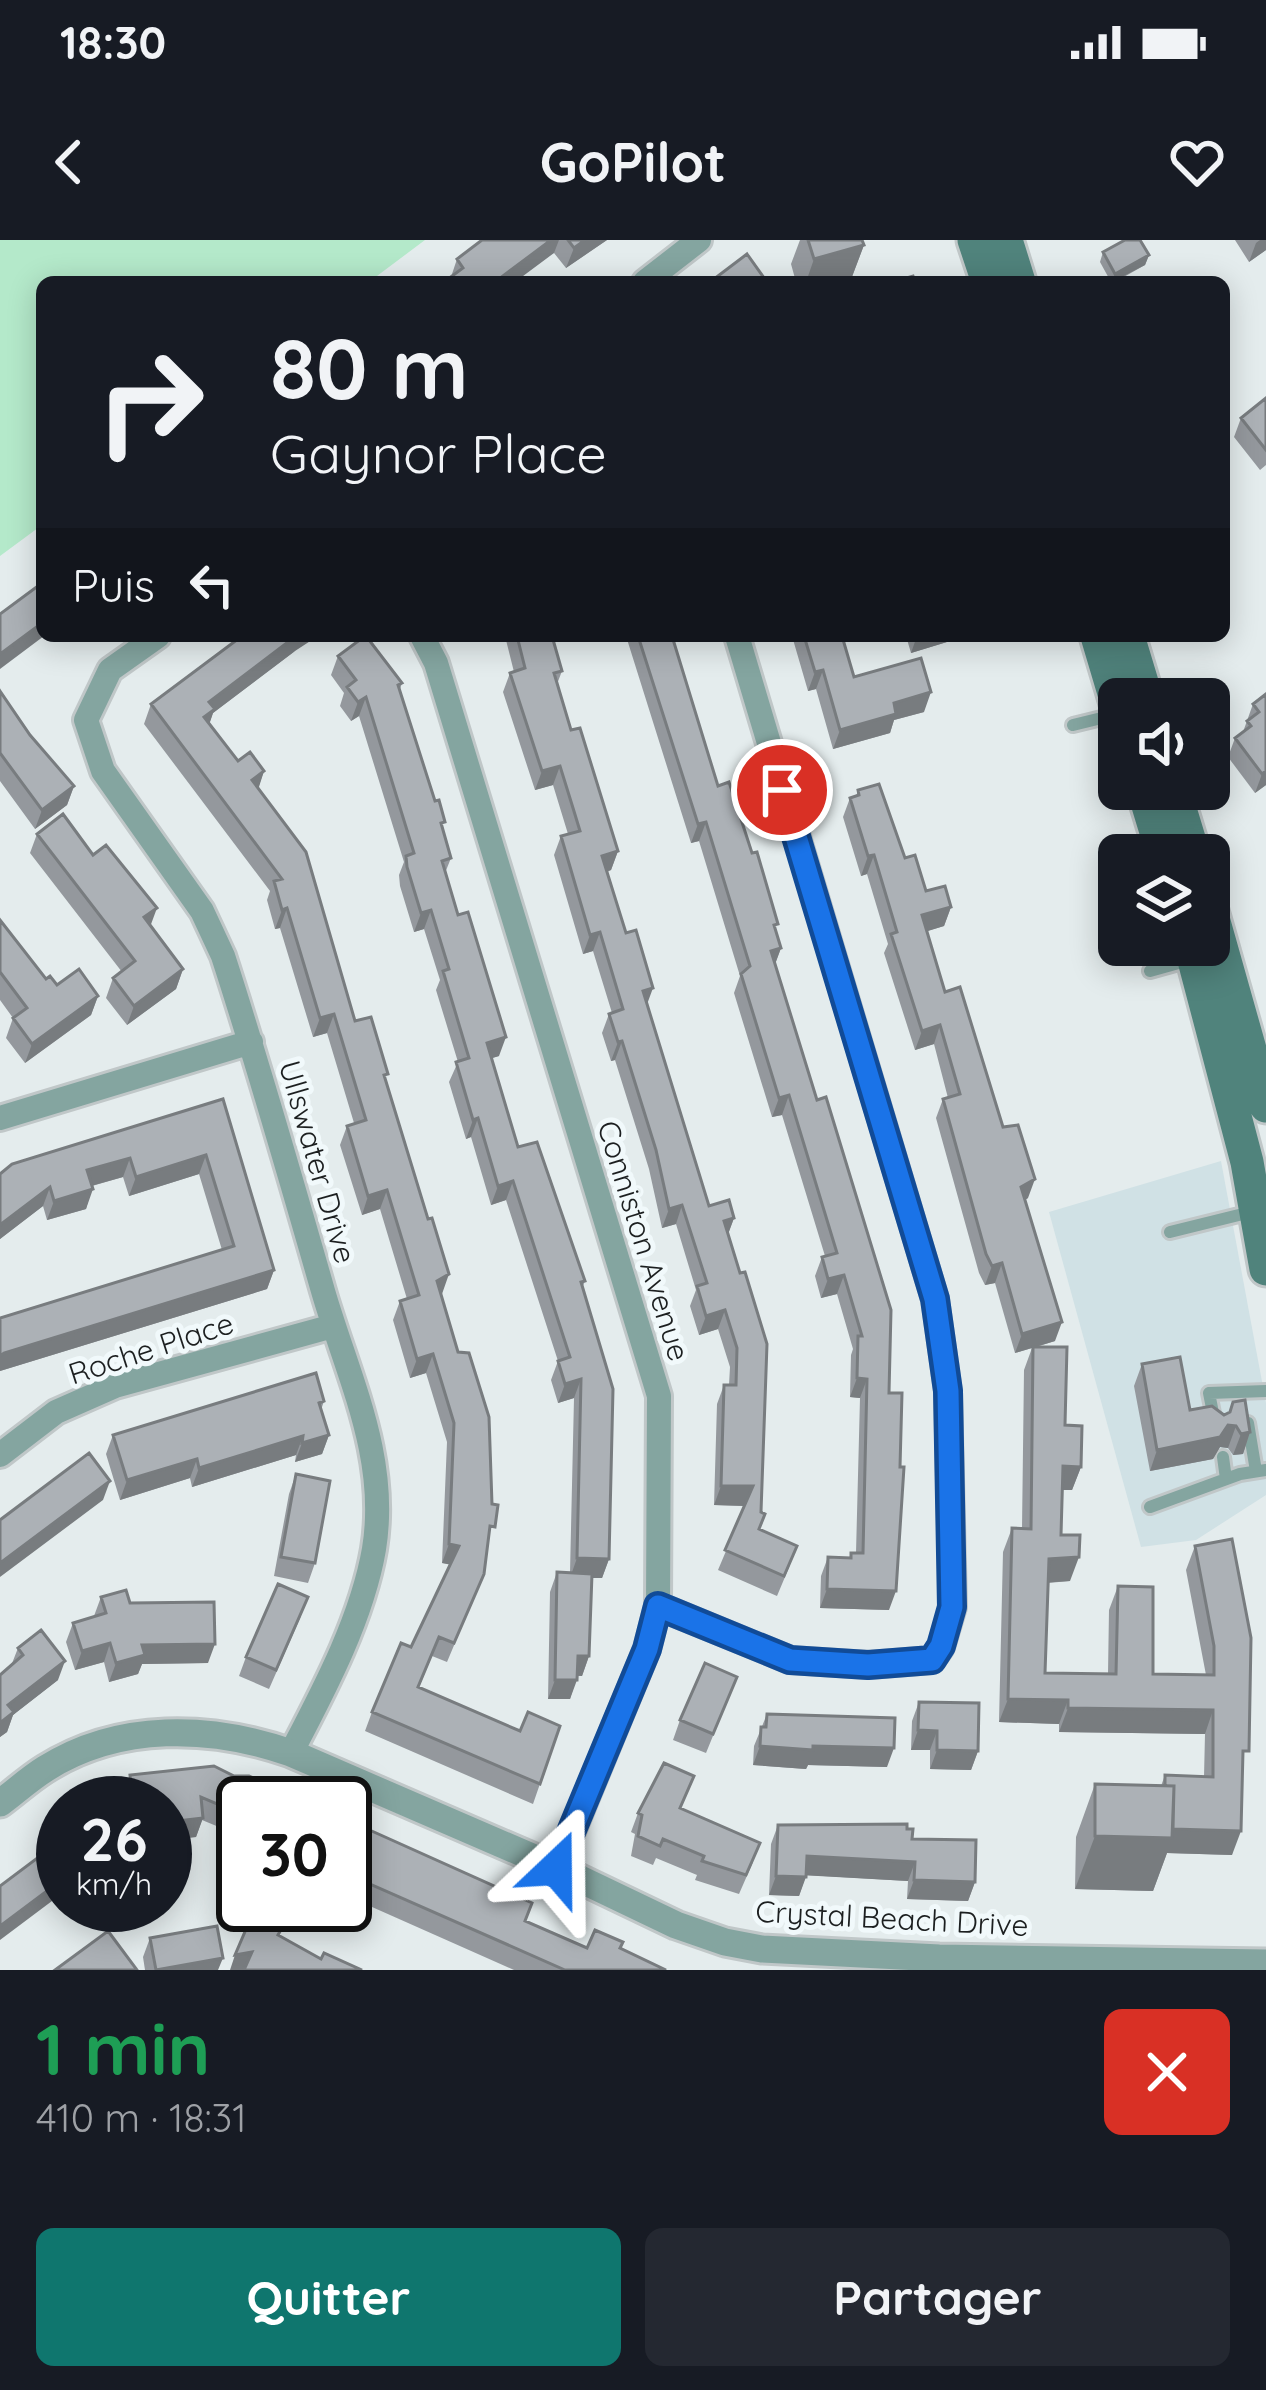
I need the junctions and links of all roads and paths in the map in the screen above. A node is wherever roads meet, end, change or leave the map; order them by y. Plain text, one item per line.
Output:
1 (699, 240) edge
2 (974, 240) edge
3 (1006, 240) edge
4 (653, 276) edge
5 (986, 276) edge
6 (1017, 276) edge
7 (150, 642) edge
8 (425, 642) edge
9 (739, 642) edge
10 (1099, 642) edge
11 (1131, 642) edge
12 (1109, 678) edge
13 (1141, 678) edge
14 (1098, 718) edge
15 (1073, 725) dead end
16 (1161, 966) edge
17 (1196, 966) edge
18 (1226, 966) edge
19 (1150, 971) dead end
20 (251, 1042) junction
21 (1266, 1106) edge
22 (0, 1118) edge
23 (1256, 1211) junction
24 (1170, 1232) dead end
25 (1266, 1269) edge
26 (333, 1325) junction
27 (1266, 1391) edge
28 (1243, 1392) junction
29 (1215, 1426) edge
30 (0, 1455) edge
31 (1223, 1457) dead end
32 (1261, 1471) edge
33 (1226, 1479) junction
34 (1150, 1507) dead end
35 (658, 1606) junction
36 (291, 1753) junction
37 (0, 1803) edge
38 (556, 1868) junction
39 (1266, 1963) edge
40 (939, 1964) edge

1 - 4 street
2 - 5 main road
3 - 6 main road
7 - 20 street, Ullswater Drive
8 - 35 street, Conniston Avenue
9 - 35 street
10 - 12 main road
11 - 13 main road
14 - 15 lane
16 - 19 lane
17 - 23 main road
18 - 21 main road
20 - 22 street
20 - 26 street, Ullswater Drive
23 - 24 lane
23 - 25 main road
26 - 30 street, Roche Place
26 - 36 street, Ullswater Drive
27 - 28 lane
28 - 29 lane
28 - 32 lane
31 - 33 lane
32 - 33 lane
33 - 34 lane
35 - 38 street, Conniston Avenue
36 - 37 street, Crystal Beach Drive
36 - 38 street, Crystal Beach Drive
38 - 40 street, Crystal Beach Drive
39 - 40 street, Crystal Beach Drive

